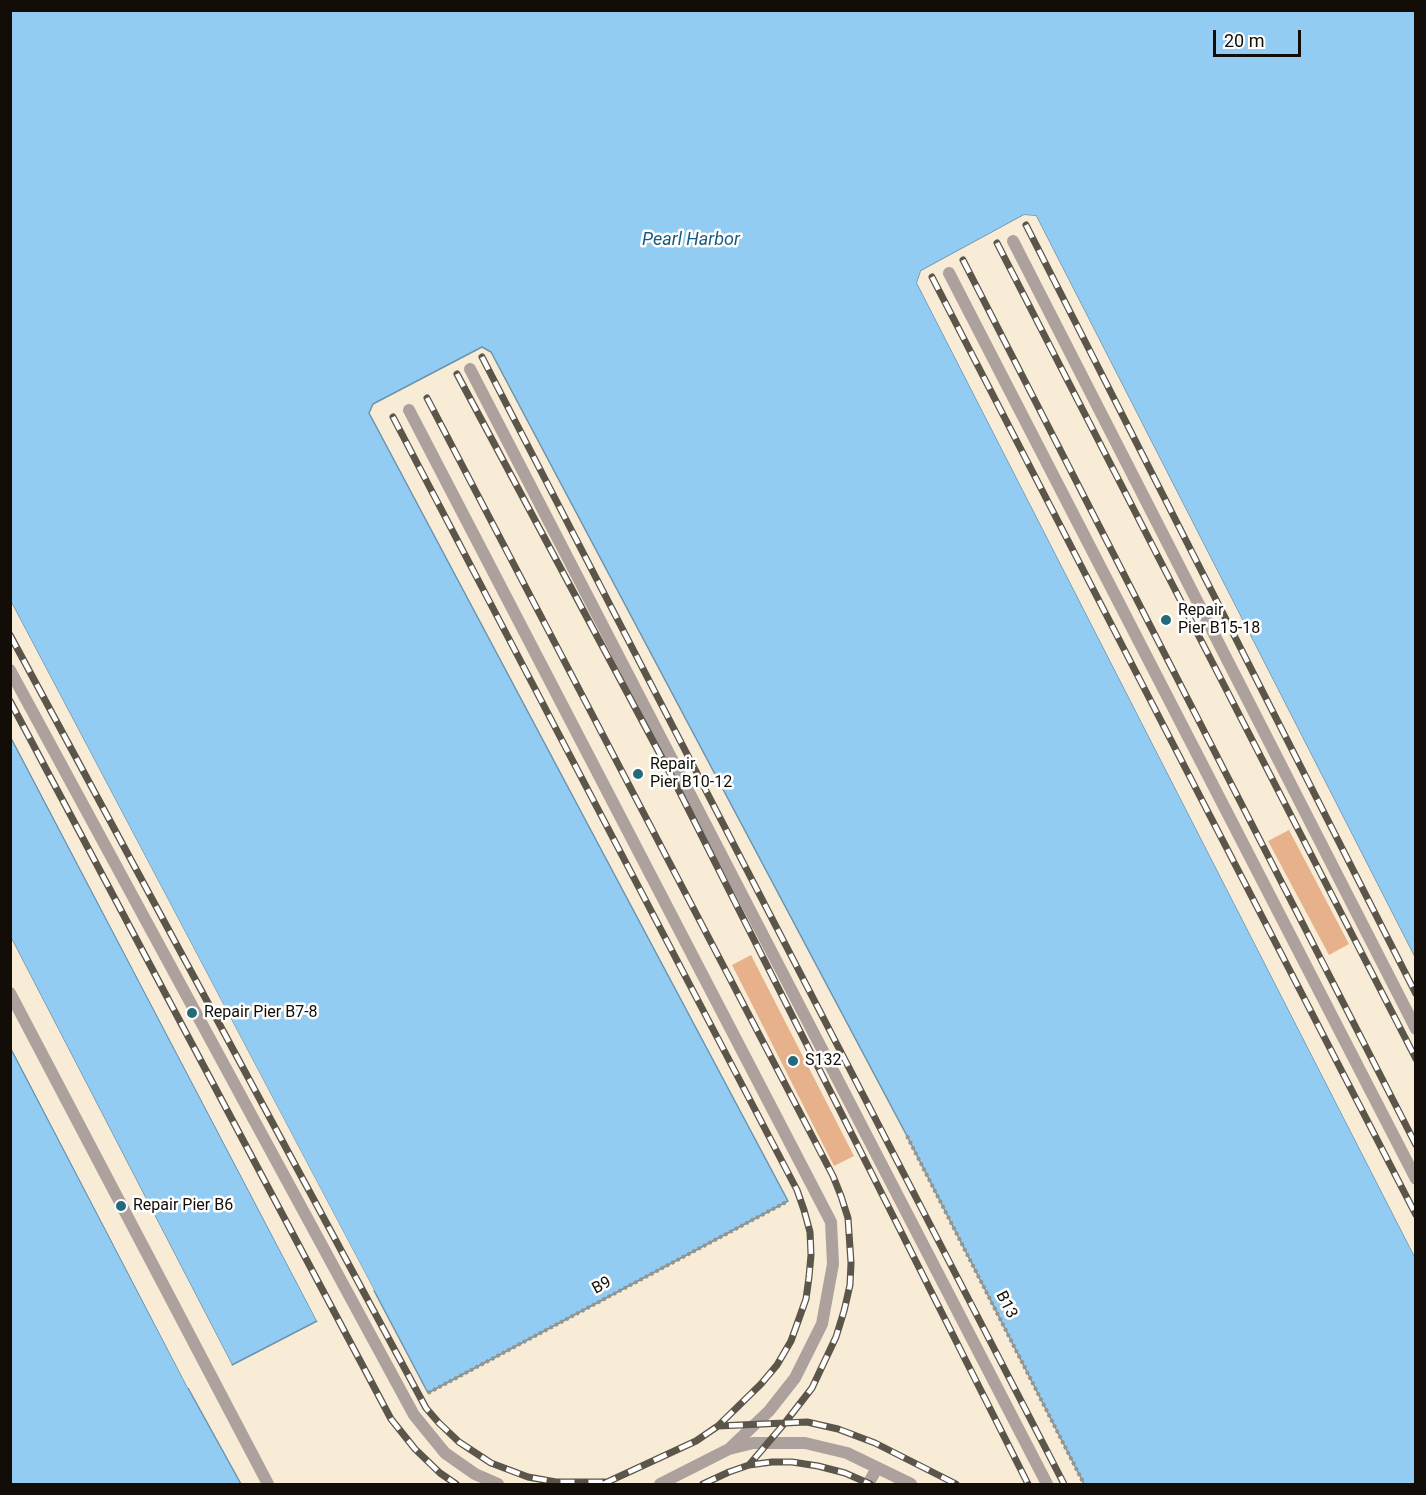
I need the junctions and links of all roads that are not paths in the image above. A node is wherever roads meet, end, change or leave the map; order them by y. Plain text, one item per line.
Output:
1 (1013, 241) dead end
2 (949, 273) dead end
3 (470, 369) dead end
4 (409, 410) dead end
5 (10, 670) edge
6 (10, 993) edge
7 (1416, 1029) edge
8 (1416, 1179) edge
9 (729, 1449) junction
10 (877, 1467) junction
11 (268, 1485) edge
12 (498, 1485) edge
13 (660, 1485) edge
14 (868, 1485) edge
15 (911, 1485) edge
16 (1047, 1485) edge

1 - 7 lane
2 - 8 lane
3 - 16 lane
4 - 9 lane
5 - 12 lane
6 - 11 lane
9 - 10 lane
9 - 13 lane
10 - 14 lane
10 - 15 lane

